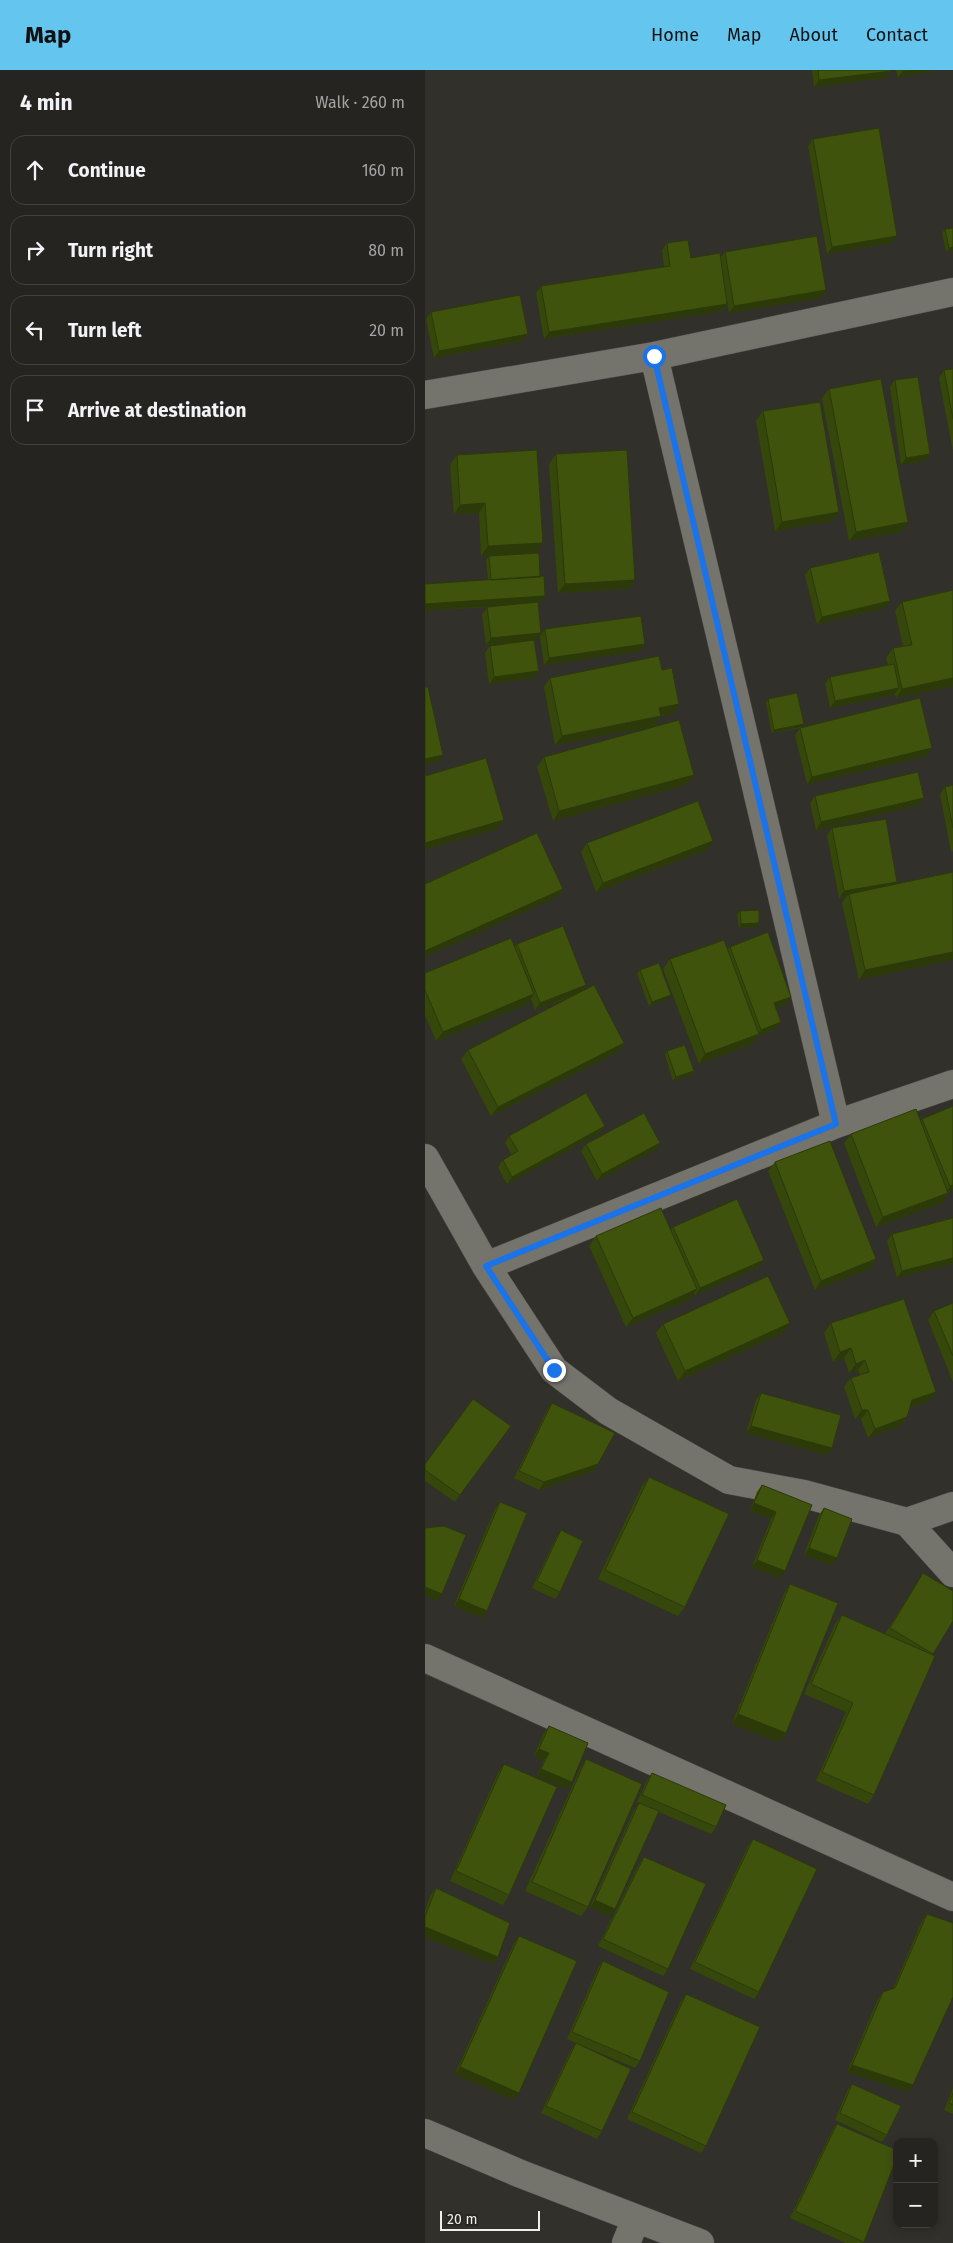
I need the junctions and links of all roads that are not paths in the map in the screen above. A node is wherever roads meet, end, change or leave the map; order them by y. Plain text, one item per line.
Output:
1 (953, 292) edge
2 (654, 356) junction
3 (425, 395) edge
4 (953, 1084) edge
5 (836, 1124) junction
6 (425, 1158) edge
7 (486, 1266) junction
8 (953, 1506) edge
9 (907, 1522) junction
10 (953, 1573) edge
11 (425, 1658) edge
12 (953, 1897) edge
13 (425, 2133) edge
14 (636, 2218) junction
15 (626, 2243) edge
16 (700, 2243) edge

1 - 2 street
2 - 3 street
2 - 5 street
4 - 5 street
5 - 7 street
6 - 7 street
7 - 9 street
8 - 9 street
9 - 10 street
11 - 12 street
13 - 14 street
14 - 15 street
14 - 16 street

